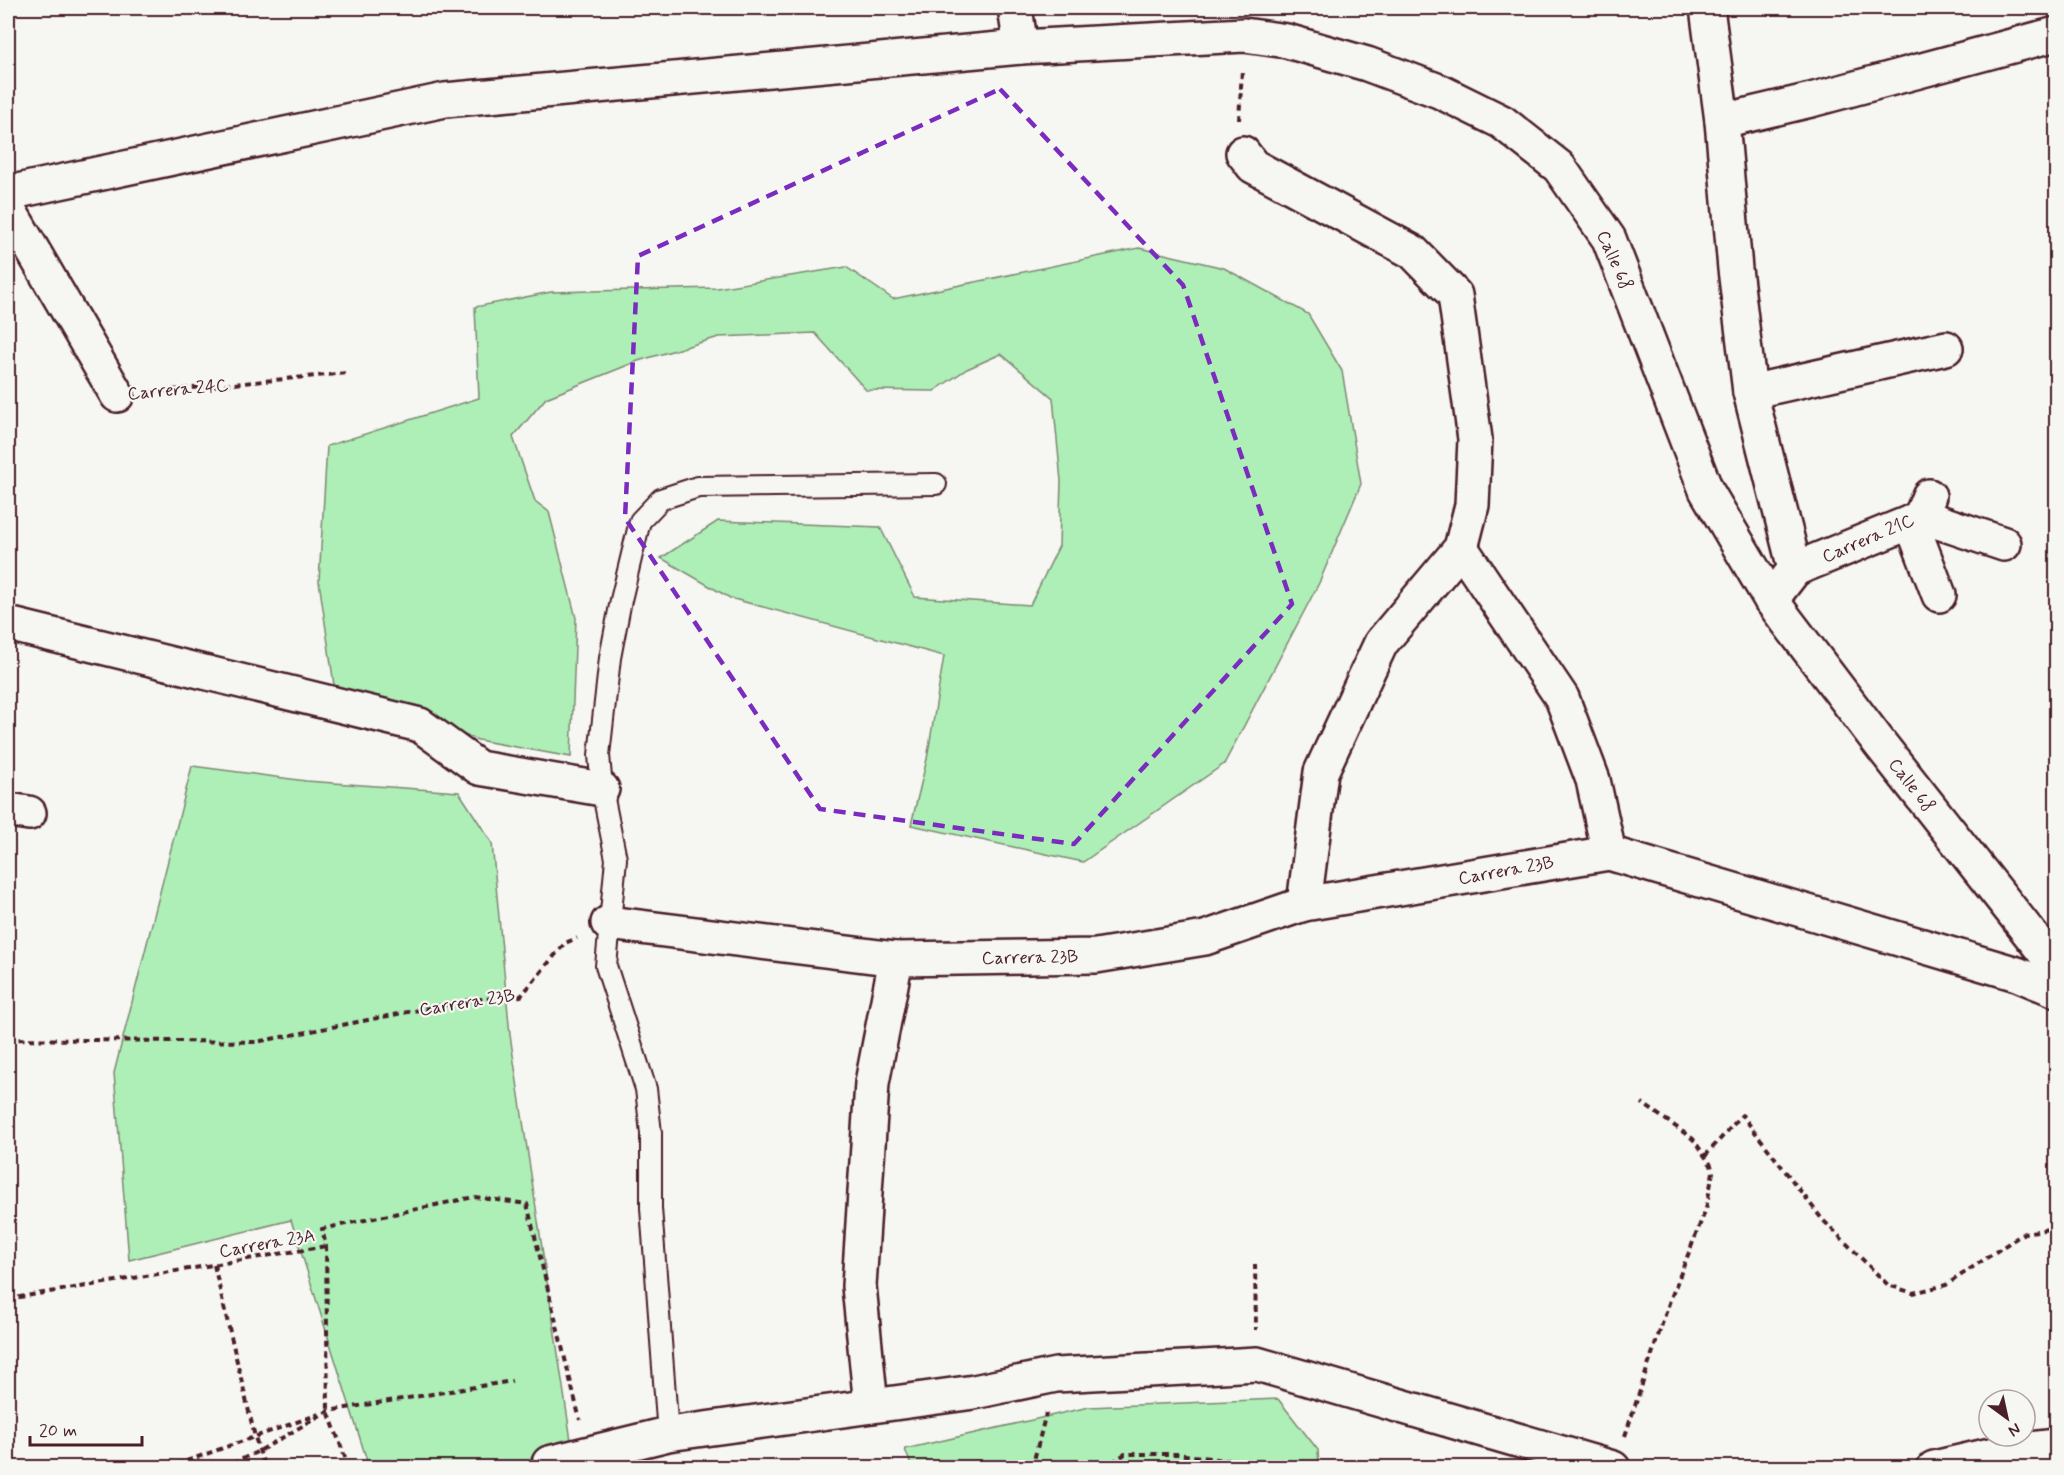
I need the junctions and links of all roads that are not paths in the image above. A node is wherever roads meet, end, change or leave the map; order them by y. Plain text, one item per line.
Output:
1 (1015, 8) edge
2 (1707, 8) edge
3 (2056, 34) edge
4 (1021, 47) junction
5 (1722, 121) junction
6 (1243, 153) road end
7 (8, 193) edge
8 (8, 208) edge
9 (1946, 348) dead end
10 (1750, 392) junction
11 (117, 395) road end
12 (936, 484) dead end
13 (1920, 511) junction
14 (2004, 544) dead end
15 (1461, 548) junction
16 (1795, 569) junction
17 (1939, 595) dead end
18 (1771, 600) junction
19 (8, 624) edge
20 (602, 789) junction
21 (1609, 853) junction
22 (1304, 904) junction
23 (608, 923) junction
24 (896, 959) junction
25 (2056, 967) edge
26 (2056, 990) edge
27 (871, 1406) junction
28 (668, 1434) junction
29 (2056, 1446) edge
30 (1617, 1456) edge
31 (549, 1463) dead end
32 (1934, 1467) edge

1 - 4 street
2 - 5 street
3 - 5 street
4 - 7 street, Calle 68
4 - 18 street, Calle 68
5 - 10 street
6 - 15 street
8 - 11 street, Carrera 24C
9 - 10 street
10 - 16 street
12 - 20 lane
13 - 14 street
13 - 16 street, Carrera 21C
13 - 17 street
15 - 21 street
15 - 22 street
16 - 18 street
18 - 25 street, Calle 68
19 - 20 street
20 - 23 lane
21 - 22 street, Carrera 23B
21 - 26 street, Carrera 23B
22 - 24 street, Carrera 23B
23 - 24 street, Carrera 23B
23 - 28 lane
24 - 27 street
27 - 28 street
27 - 30 street
28 - 31 street
29 - 32 street

